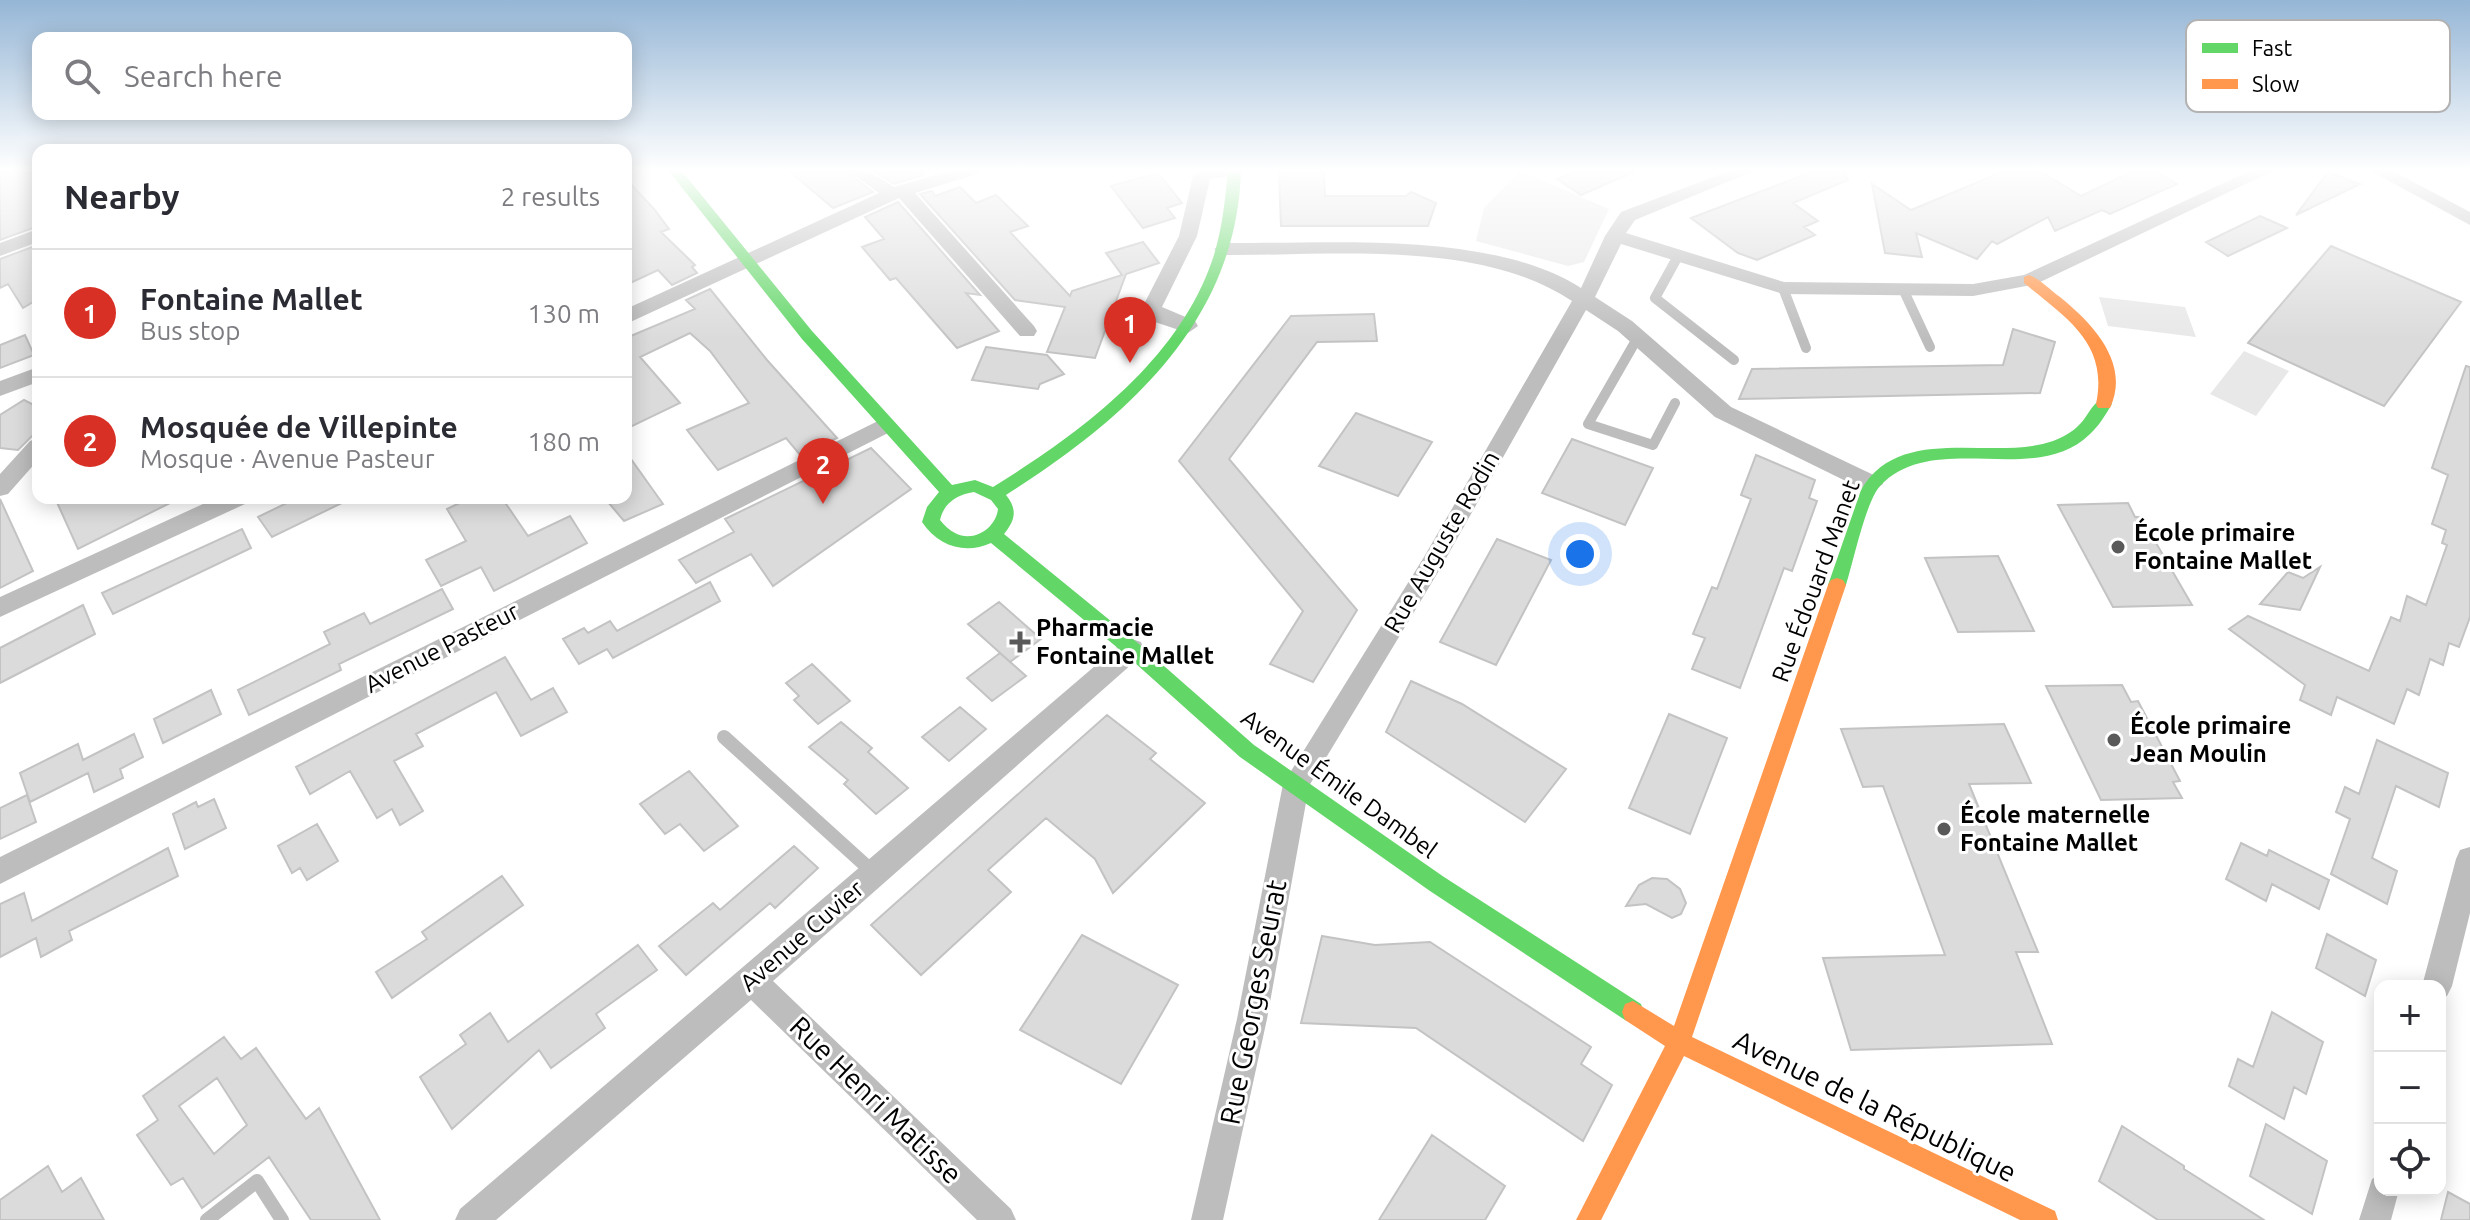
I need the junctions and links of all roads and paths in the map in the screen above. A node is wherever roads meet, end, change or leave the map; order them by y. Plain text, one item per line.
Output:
1 (719, 227) edge
2 (822, 227) edge
3 (930, 227) edge
4 (1190, 227) edge
5 (1230, 227) edge
6 (1620, 227) edge
7 (2143, 227) edge
8 (1614, 236) junction
9 (32, 237) edge
10 (1224, 249) junction
11 (0, 250) edge
12 (1678, 256) junction
13 (746, 262) junction
14 (2029, 280) junction
15 (1783, 288) junction
16 (1903, 289) junction
17 (1585, 298) junction
18 (632, 314) edge
19 (1188, 326) junction
20 (1027, 331) dead end
21 (1638, 337) junction
22 (1930, 347) dead end
23 (1806, 348) dead end
24 (1734, 360) dead end
25 (32, 376) edge
26 (0, 389) edge
27 (1675, 403) dead end
28 (884, 426) junction
29 (32, 453) edge
30 (1872, 484) junction
31 (0, 488) edge
32 (949, 492) junction
33 (998, 492) junction
34 (224, 504) edge
35 (994, 536) junction
36 (0, 608) edge
37 (1132, 649) junction
38 (724, 737) dead end
39 (1296, 784) junction
40 (2470, 859) edge
41 (0, 871) edge
42 (874, 873) junction
43 (2439, 980) edge
44 (752, 981) junction
45 (1679, 1042) junction
46 (2381, 1196) edge
47 (207, 1220) edge
48 (282, 1220) edge
49 (471, 1220) edge
50 (1000, 1220) edge
51 (1207, 1220) edge
52 (1588, 1220) edge
53 (2046, 1220) edge
54 (2375, 1220) edge

1 - 13 street
2 - 13 street
3 - 20 street
4 - 19 street
5 - 10 street
6 - 8 street
7 - 14 street
8 - 12 street
8 - 17 street, Rue Auguste Rodin
9 - 11 street
10 - 17 street
10 - 19 street
12 - 15 street
12 - 24 lane
13 - 18 street
13 - 28 street
14 - 16 street
14 - 30 street, Rue Édouard Manet
15 - 16 street
15 - 23 lane
16 - 22 lane
17 - 21 street
17 - 39 street, Rue Auguste Rodin
19 - 33 street
21 - 27 lane
21 - 30 street
25 - 26 street
28 - 32 street
28 - 41 street, Avenue Pasteur
29 - 31 street
30 - 45 street, Rue Édouard Manet
32 - 33 street
32 - 35 street
33 - 35 street
34 - 36 street
35 - 37 street, Avenue Émile Dambel
37 - 39 street, Avenue Émile Dambel
37 - 42 street, Avenue Cuvier
38 - 42 lane
39 - 45 street, Avenue Émile Dambel
39 - 51 street, Rue Georges Seurat
40 - 43 street
42 - 44 street, Avenue Cuvier
44 - 49 street, Avenue Cuvier
44 - 50 street, Rue Henri Matisse
45 - 52 street, Rue Édouard Manet
45 - 53 street, Avenue de la République
46 - 54 street
47 - 48 lane

